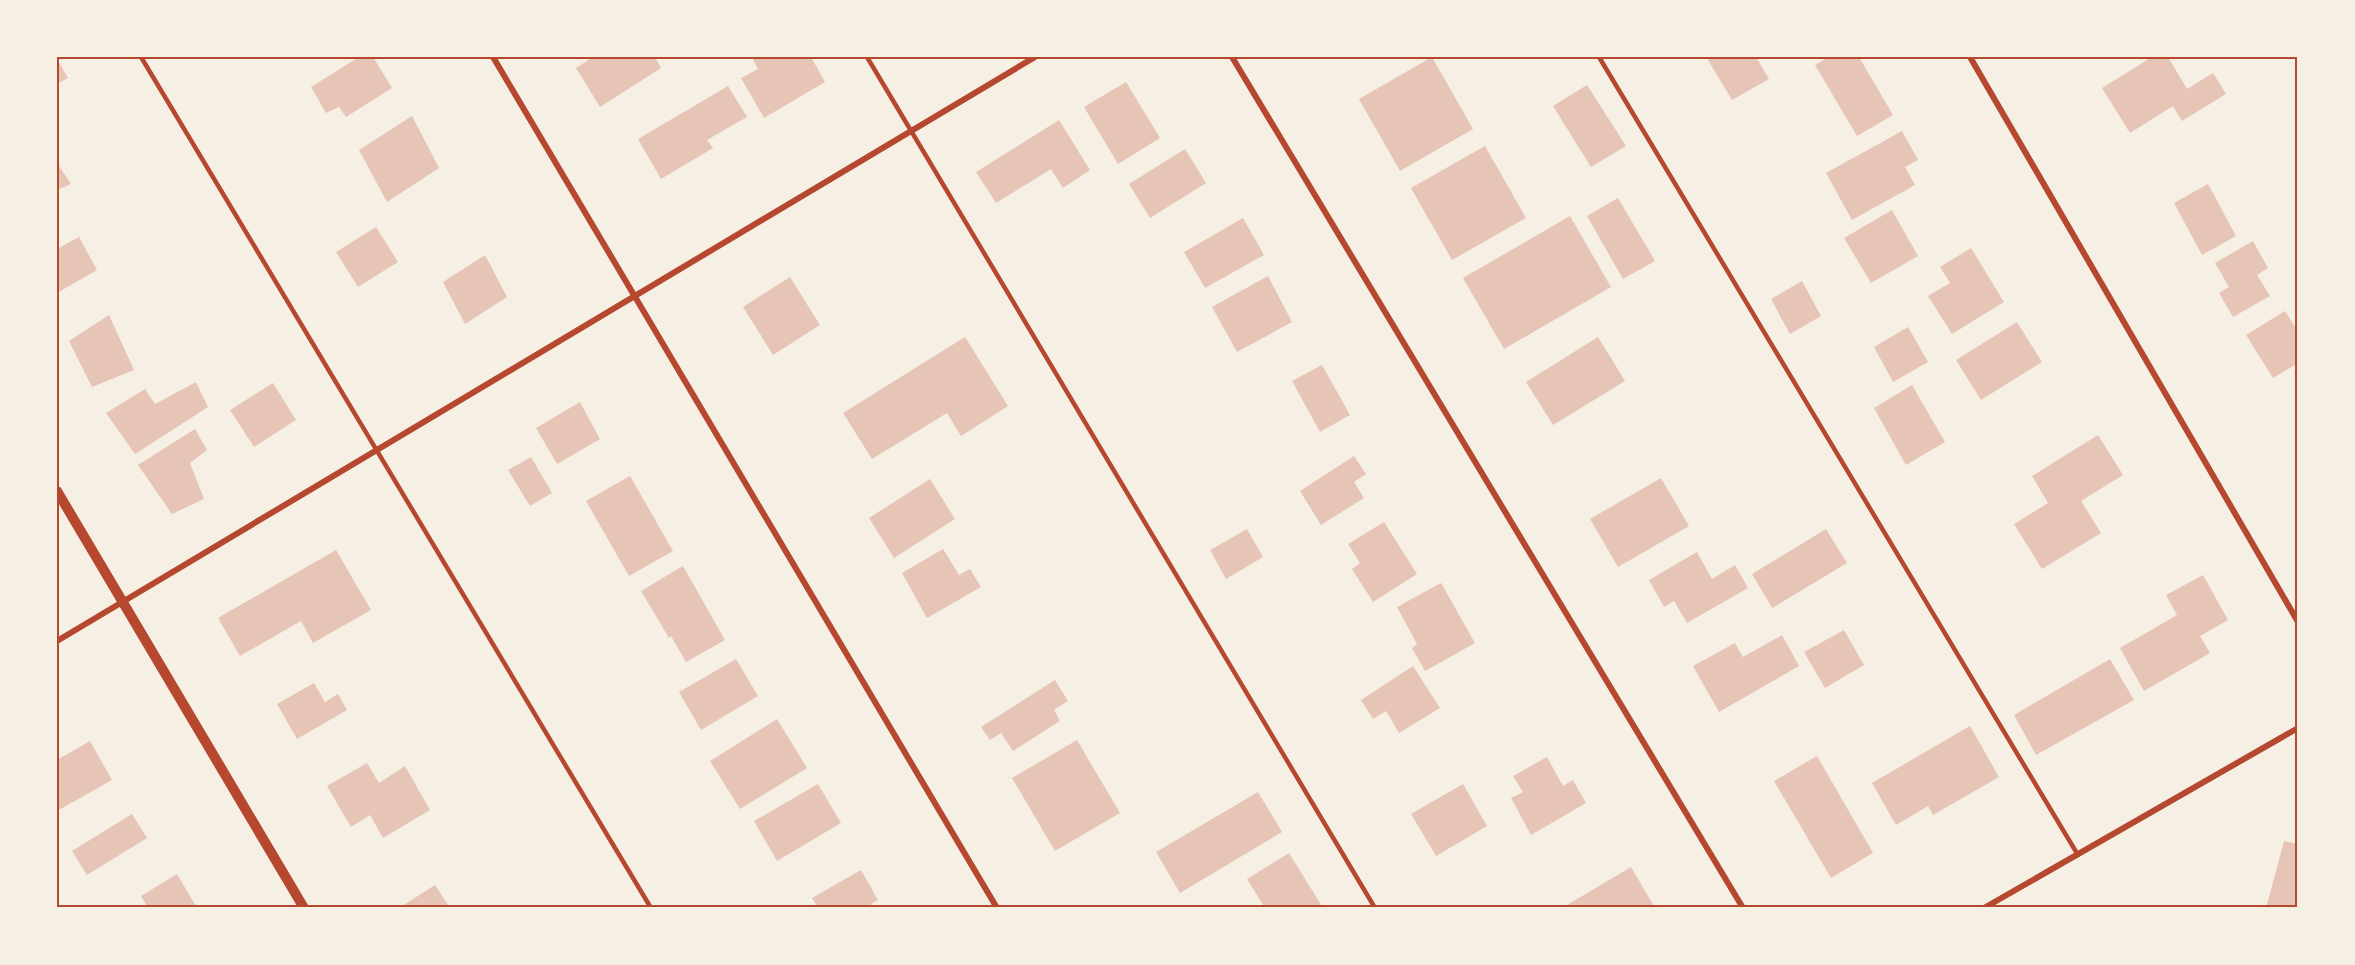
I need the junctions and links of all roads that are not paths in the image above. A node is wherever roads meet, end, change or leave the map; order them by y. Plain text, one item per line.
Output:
1 (141, 57) edge
2 (493, 57) edge
3 (867, 57) edge
4 (1035, 57) edge
5 (1232, 57) edge
6 (1599, 57) edge
7 (1970, 57) edge
8 (910, 131) junction
9 (636, 297) junction
10 (377, 450) junction
11 (57, 491) edge
12 (123, 602) junction
13 (2298, 622) edge
14 (57, 641) edge
15 (2298, 728) edge
16 (2078, 855) junction
17 (304, 908) edge
18 (651, 908) edge
19 (997, 908) edge
20 (1375, 908) edge
21 (1743, 908) edge
22 (1984, 908) edge

1 - 10 lane
2 - 9 street
3 - 8 lane
4 - 8 street
5 - 21 street
6 - 16 lane
7 - 13 street
8 - 9 street
8 - 20 lane
9 - 10 street
9 - 19 street
10 - 12 street
10 - 18 lane
11 - 12 street
12 - 14 street
12 - 17 street
15 - 16 street
16 - 22 street

